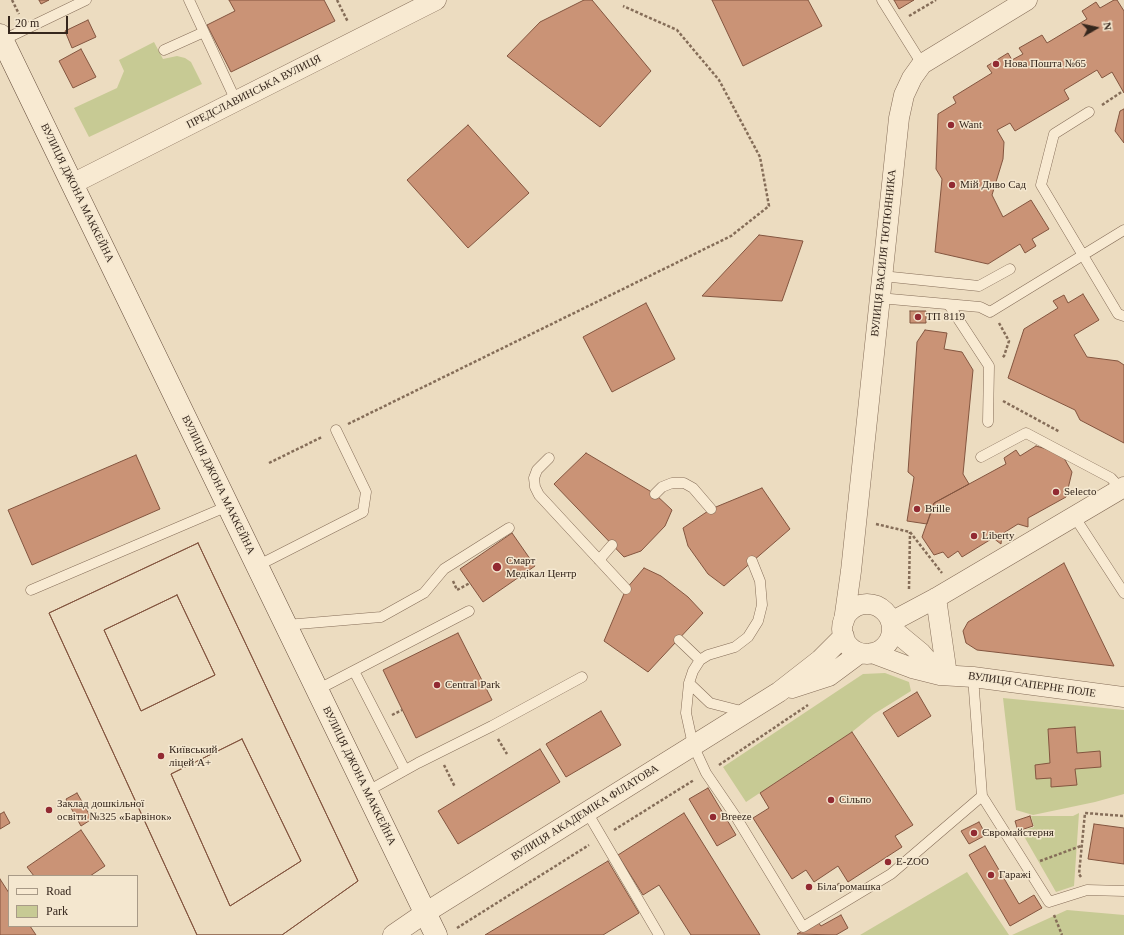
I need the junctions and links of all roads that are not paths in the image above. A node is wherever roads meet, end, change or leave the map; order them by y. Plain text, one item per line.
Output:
1 (86, 0) edge
2 (189, 0) edge
3 (436, 0) edge
4 (882, 0) edge
5 (1027, 0) edge
6 (204, 32) junction
7 (1, 38) edge
8 (164, 50) dead end
9 (922, 64) junction
10 (236, 101) junction
11 (1090, 112) road end
12 (72, 184) junction
13 (1124, 230) edge
14 (1083, 254) junction
15 (1010, 269) dead end
16 (882, 276) junction
17 (879, 298) junction
18 (949, 304) junction
19 (1124, 316) edge
20 (988, 422) dead end
21 (336, 430) road end
22 (981, 457) dead end
23 (549, 458) dead end
24 (1122, 488) edge
25 (655, 494) dead end
26 (228, 506) junction
27 (711, 509) dead end
28 (1074, 516) junction
29 (509, 528) dead end
30 (612, 545) dead end
31 (599, 560) junction
32 (752, 561) dead end
33 (257, 566) junction
34 (851, 571) junction
35 (626, 589) dead end
36 (31, 590) dead end
37 (1124, 593) edge
38 (936, 598) junction
39 (869, 604) junction
40 (469, 611) dead end
41 (286, 625) junction
42 (892, 626) junction
43 (844, 629) junction
44 (679, 640) dead end
45 (866, 653) junction
46 (700, 660) junction
47 (354, 671) junction
48 (944, 675) junction
49 (973, 676) junction
50 (582, 677) dead end
51 (689, 683) junction
52 (317, 690) junction
53 (779, 692) junction
54 (1124, 697) edge
55 (745, 712) junction
56 (693, 745) junction
57 (405, 770) junction
58 (366, 792) junction
59 (982, 796) junction
60 (587, 812) junction
61 (1124, 891) edge
62 (425, 913) junction
63 (393, 935) edge
64 (436, 935) edge
65 (659, 935) edge

1 - 7 lane
2 - 6 lane
3 - 10 street, ПРЕДСЛАВИНСЬКА ВУЛИЦЯ
4 - 9 lane
5 - 9 street, ВУЛИЦЯ ВАСИЛЯ ТЮТЮННИКА
6 - 8 lane
6 - 10 lane
7 - 12 street, ВУЛИЦЯ ДЖОНА МАККЕЙНА
9 - 16 street, ВУЛИЦЯ ВАСИЛЯ ТЮТЮННИКА
10 - 12 street, ПРЕДСЛАВИНСЬКА ВУЛИЦЯ
11 - 14 lane
12 - 26 street, ВУЛИЦЯ ДЖОНА МАККЕЙНА
13 - 14 lane
14 - 18 lane
14 - 19 lane
15 - 16 lane
16 - 17 street, ВУЛИЦЯ ВАСИЛЯ ТЮТЮННИКА
17 - 18 lane
17 - 34 street, ВУЛИЦЯ ВАСИЛЯ ТЮТЮННИКА
18 - 20 lane
21 - 33 lane
22 - 24 lane
23 - 31 lane
24 - 28 street
25 - 27 lane
26 - 33 street, ВУЛИЦЯ ДЖОНА МАККЕЙНА
26 - 36 lane
28 - 37 lane
28 - 38 street
29 - 41 lane
30 - 31 lane
31 - 35 lane
32 - 46 lane
33 - 41 street, ВУЛИЦЯ ДЖОНА МАККЕЙНА
34 - 39 street
34 - 43 street, ВУЛИЦЯ ВАСИЛЯ ТЮТЮННИКА
38 - 42 street
38 - 48 street
39 - 42 street
39 - 43 street
40 - 47 lane
41 - 52 street, ВУЛИЦЯ ДЖОНА МАККЕЙНА
42 - 45 street
42 - 48 street
43 - 45 street
43 - 53 street, ВУЛИЦЯ АКАДЕМІКА ФІЛАТОВА
44 - 46 lane
45 - 48 street, ВУЛИЦЯ САПЕРНЕ ПОЛЕ
45 - 53 street, ВУЛИЦЯ АКАДЕМІКА ФІЛАТОВА
46 - 51 lane
47 - 52 lane
47 - 57 lane
48 - 49 street, ВУЛИЦЯ САПЕРНЕ ПОЛЕ
49 - 54 street, ВУЛИЦЯ САПЕРНЕ ПОЛЕ
49 - 59 lane
50 - 57 lane
51 - 55 lane
51 - 56 lane
52 - 58 street, ВУЛИЦЯ ДЖОНА МАККЕЙНА
53 - 55 street, ВУЛИЦЯ АКАДЕМІКА ФІЛАТОВА
55 - 56 street, ВУЛИЦЯ АКАДЕМІКА ФІЛАТОВА
56 - 59 lane
56 - 60 street, ВУЛИЦЯ АКАДЕМІКА ФІЛАТОВА
57 - 58 lane
58 - 62 street, ВУЛИЦЯ ДЖОНА МАККЕЙНА
59 - 61 lane
60 - 62 street, ВУЛИЦЯ АКАДЕМІКА ФІЛАТОВА
60 - 65 lane
62 - 63 street, ВУЛИЦЯ АКАДЕМІКА ФІЛАТОВА
62 - 64 street, ВУЛИЦЯ ДЖОНА МАККЕЙНА

